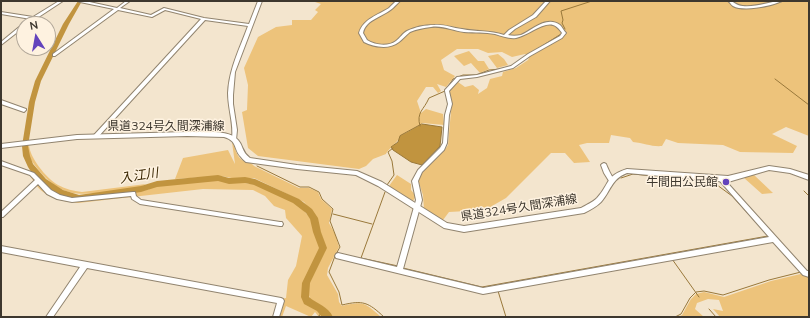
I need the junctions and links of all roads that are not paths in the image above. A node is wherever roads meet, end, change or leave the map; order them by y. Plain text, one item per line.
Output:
1 (61, 1) edge
2 (82, 1) edge
3 (128, 1) edge
4 (266, 1) edge
5 (398, 1) edge
6 (548, 1) edge
7 (730, 1) edge
8 (780, 1) edge
9 (260, 2) edge
10 (118, 8) junction
11 (1, 13) edge
12 (20, 16) edge
13 (36, 16) edge
14 (204, 19) junction
15 (251, 25) junction
16 (16, 32) edge
17 (505, 36) junction
18 (1, 44) edge
19 (56, 54) edge
20 (1, 102) edge
21 (24, 110) dead end
22 (96, 136) junction
23 (234, 139) junction
24 (1, 146) edge
25 (1, 163) edge
26 (604, 165) dead end
27 (809, 178) edge
28 (721, 179) junction
29 (611, 180) junction
30 (37, 181) junction
31 (417, 208) junction
32 (1, 215) edge
33 (280, 224) dead end
34 (774, 239) junction
35 (1, 249) edge
36 (338, 256) dead end
37 (85, 265) junction
38 (399, 271) junction
39 (809, 274) edge
40 (48, 317) edge
41 (276, 317) edge

1 - 13 street
2 - 10 street
3 - 10 street
4 - 9 street
5 - 17 street
6 - 17 street
7 - 8 street
9 - 15 street
10 - 14 street
10 - 19 street
11 - 12 street
14 - 15 street
14 - 22 street
15 - 23 street
16 - 18 street
17 - 31 street
20 - 21 street
22 - 23 main road, 県道324号久間深浦線
22 - 24 main road, 県道324号久間深浦線
23 - 31 main road, 県道324号久間深浦線
25 - 30 street
26 - 29 street
27 - 28 main road
28 - 29 main road
28 - 34 street
29 - 31 main road, 県道324号久間深浦線
30 - 32 street
30 - 33 street
31 - 38 street
34 - 38 street
34 - 39 street
35 - 37 street
36 - 38 street
37 - 40 street
37 - 41 street

